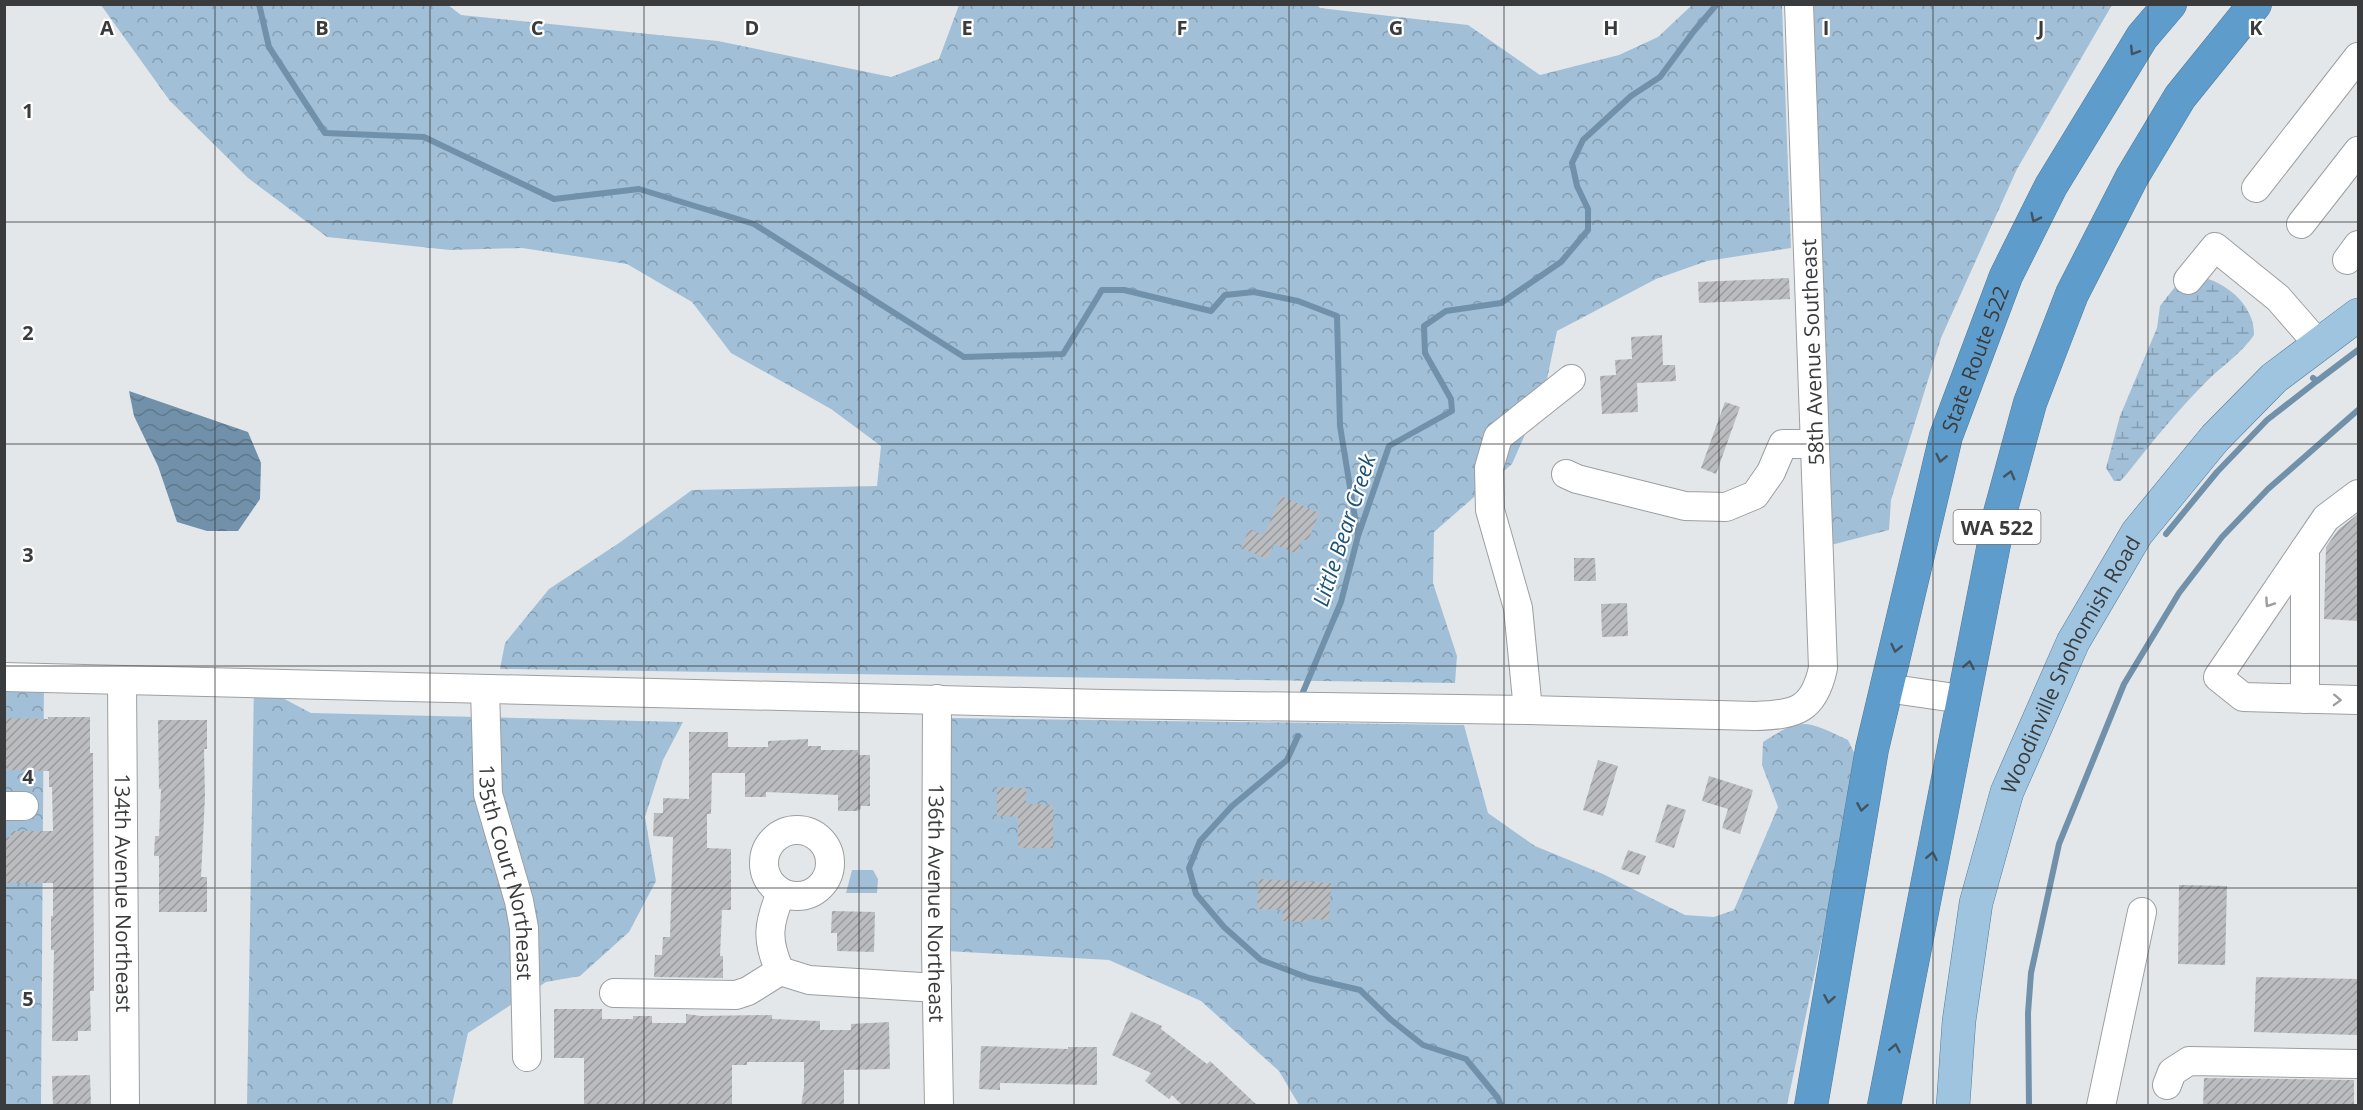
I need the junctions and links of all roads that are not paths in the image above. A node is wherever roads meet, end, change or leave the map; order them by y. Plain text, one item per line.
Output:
1 (1799, 4) edge
2 (2170, 4) edge
3 (2255, 4) edge
4 (2358, 57) edge
5 (2358, 151) edge
6 (2256, 188) dead end
7 (2301, 224) dead end
8 (2188, 280) dead end
9 (2358, 315) edge
10 (2319, 345) junction
11 (1571, 379) dead end
12 (1815, 444) junction
13 (1566, 474) dead end
14 (2358, 494) edge
15 (2305, 549) junction
16 (4, 677) edge
17 (122, 680) junction
18 (1886, 688) junction
19 (485, 689) junction
20 (937, 699) junction
21 (1962, 699) junction
22 (2305, 699) junction
23 (2358, 700) edge
24 (1528, 710) junction
25 (780, 893) dead end
26 (2142, 912) dead end
27 (780, 971) junction
28 (937, 988) junction
29 (614, 993) dead end
30 (527, 1057) dead end
31 (2358, 1064) edge
32 (2167, 1085) dead end
33 (939, 1105) edge
34 (125, 1106) edge
35 (950, 1106) edge
36 (1810, 1106) edge
37 (1884, 1106) edge
38 (1953, 1106) edge
39 (2101, 1106) edge

1 - 12 street, 58th Avenue Southeast
2 -> 18 highway, State Route 522 / WA 522
21 -> 3 highway, WA 522
4 - 6 street
5 - 7 street
8 - 10 street
9 - 10 main road, Woodinville Snohomish Road
10 - 38 main road, Woodinville Snohomish Road
11 - 24 street
12 - 13 street
12 - 24 street, 58th Avenue Southeast
14 - 15 street
15 - 22 street
15 -> 22 street
16 - 17 street
17 - 19 street
17 - 34 street, 134th Avenue Northeast
18 - 21 street
18 -> 36 highway, State Route 522 / WA 522
19 - 20 street
19 - 30 street, 135th Court Northeast
20 - 24 street
20 - 28 street, 136th Avenue Northeast
37 -> 21 highway, WA 522
22 -> 23 street
25 - 27 street
26 - 39 street
27 - 28 street
27 - 29 street
28 - 33 street, 136th Avenue Northeast
31 - 32 street
33 - 35 street

